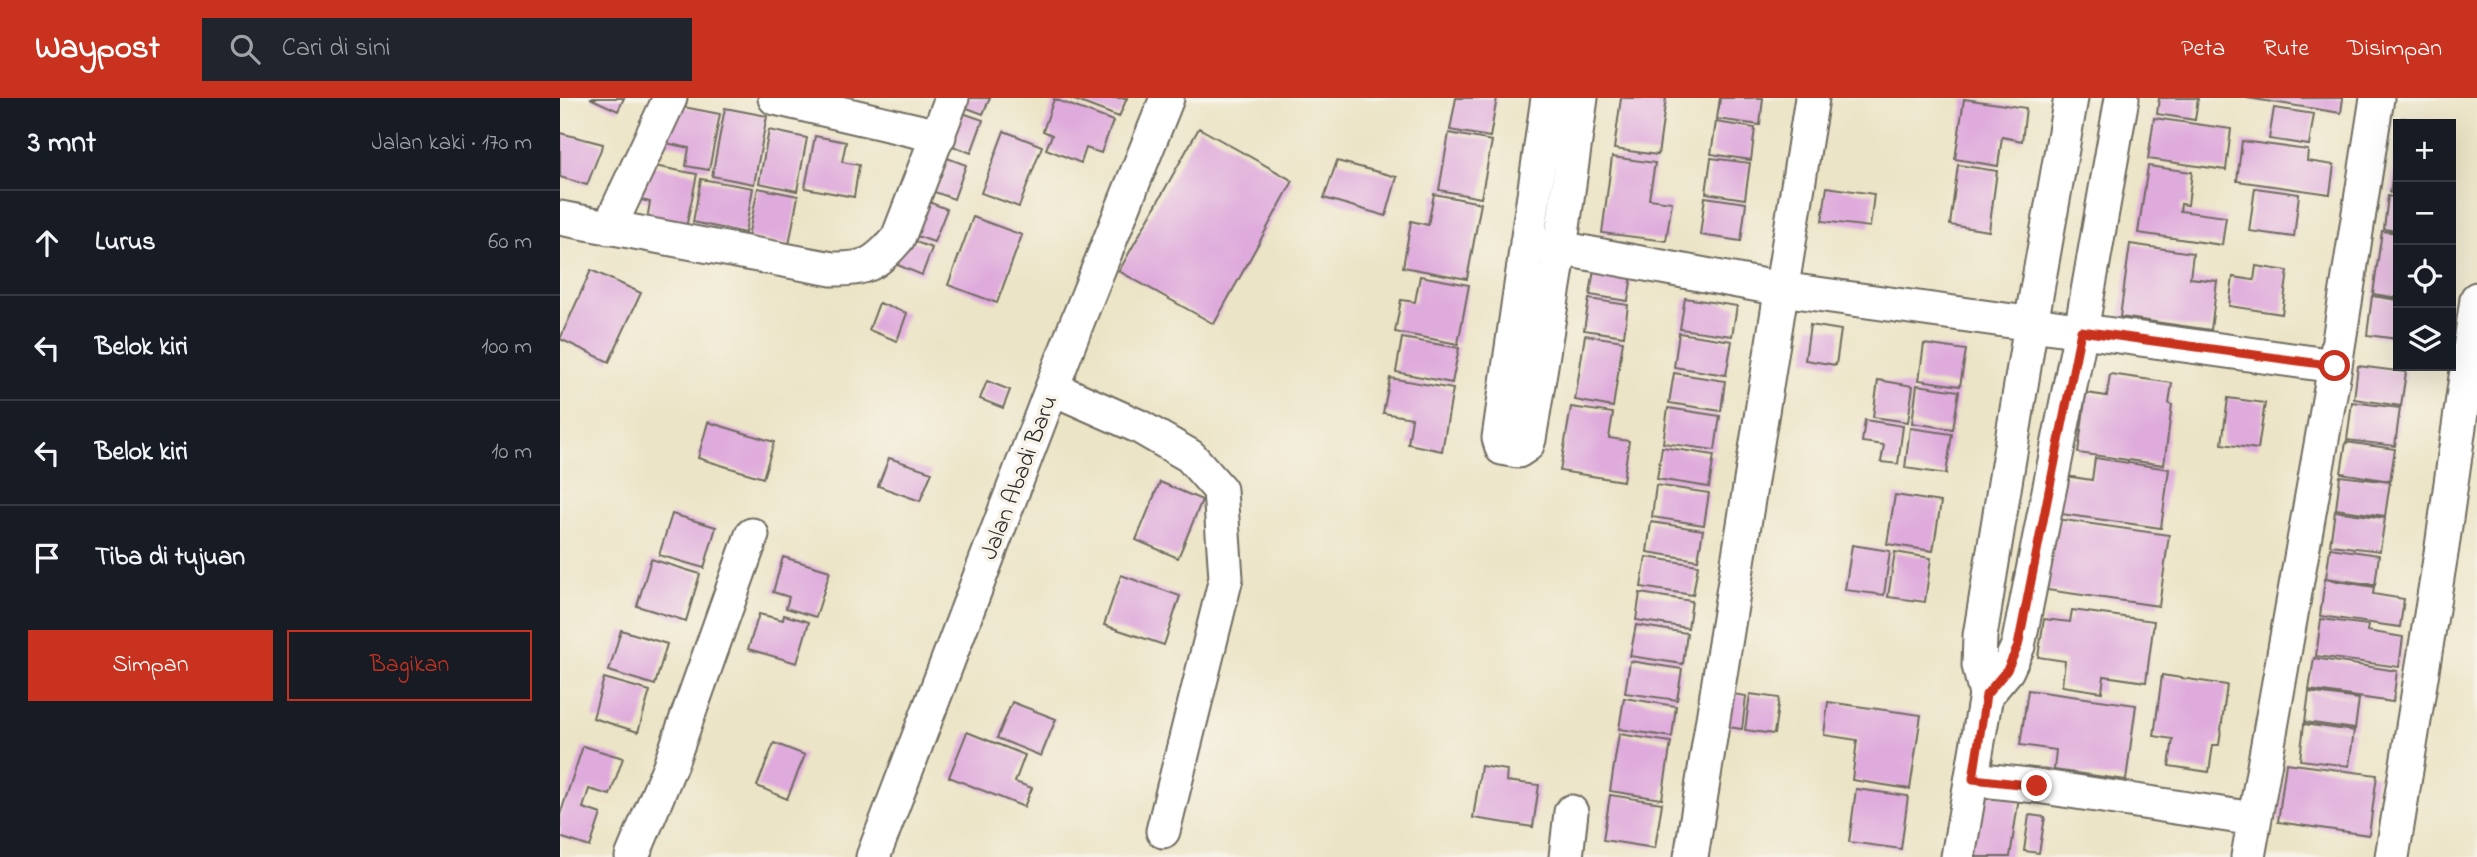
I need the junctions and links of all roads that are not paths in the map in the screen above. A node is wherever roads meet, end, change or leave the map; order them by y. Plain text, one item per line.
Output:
1 (670, 98) edge
2 (775, 98) edge
3 (952, 98) edge
4 (1167, 98) edge
5 (1548, 98) edge
6 (1581, 98) edge
7 (1812, 98) edge
8 (2071, 98) edge
9 (2122, 98) edge
10 (2376, 98) edge
11 (939, 136) junction
12 (560, 218) edge
13 (609, 228) junction
14 (1527, 242) junction
15 (1560, 249) junction
16 (1781, 289) junction
17 (2477, 299) edge
18 (2031, 324) junction
19 (2081, 331) junction
20 (2335, 366) junction
21 (1052, 388) junction
22 (752, 534) dead end
23 (1986, 695) junction
24 (1973, 779) junction
25 (1572, 812) dead end
26 (2254, 819) junction
27 (1163, 831) dead end
28 (632, 857) edge
29 (873, 857) edge
30 (1566, 857) edge
31 (1691, 857) edge
32 (1958, 857) edge
33 (2248, 857) edge
34 (2392, 857) edge

1 - 13 street
2 - 11 street
3 - 11 street
4 - 21 street, Jalan Abadi Baru
5 - 14 street
6 - 15 street
7 - 16 street
8 - 18 street
9 - 19 street
10 - 20 street
11 - 13 street
12 - 13 street
14 - 15 street
14 - 15 street
15 - 16 street
16 - 18 street
16 - 31 street
17 - 34 street
18 - 19 street
18 - 23 street
19 - 20 street
19 - 23 street
20 - 26 street
21 - 27 street
21 - 29 street, Jalan Abadi Baru
22 - 28 street
23 - 24 street
24 - 26 street
24 - 32 street
25 - 30 street
26 - 33 street

